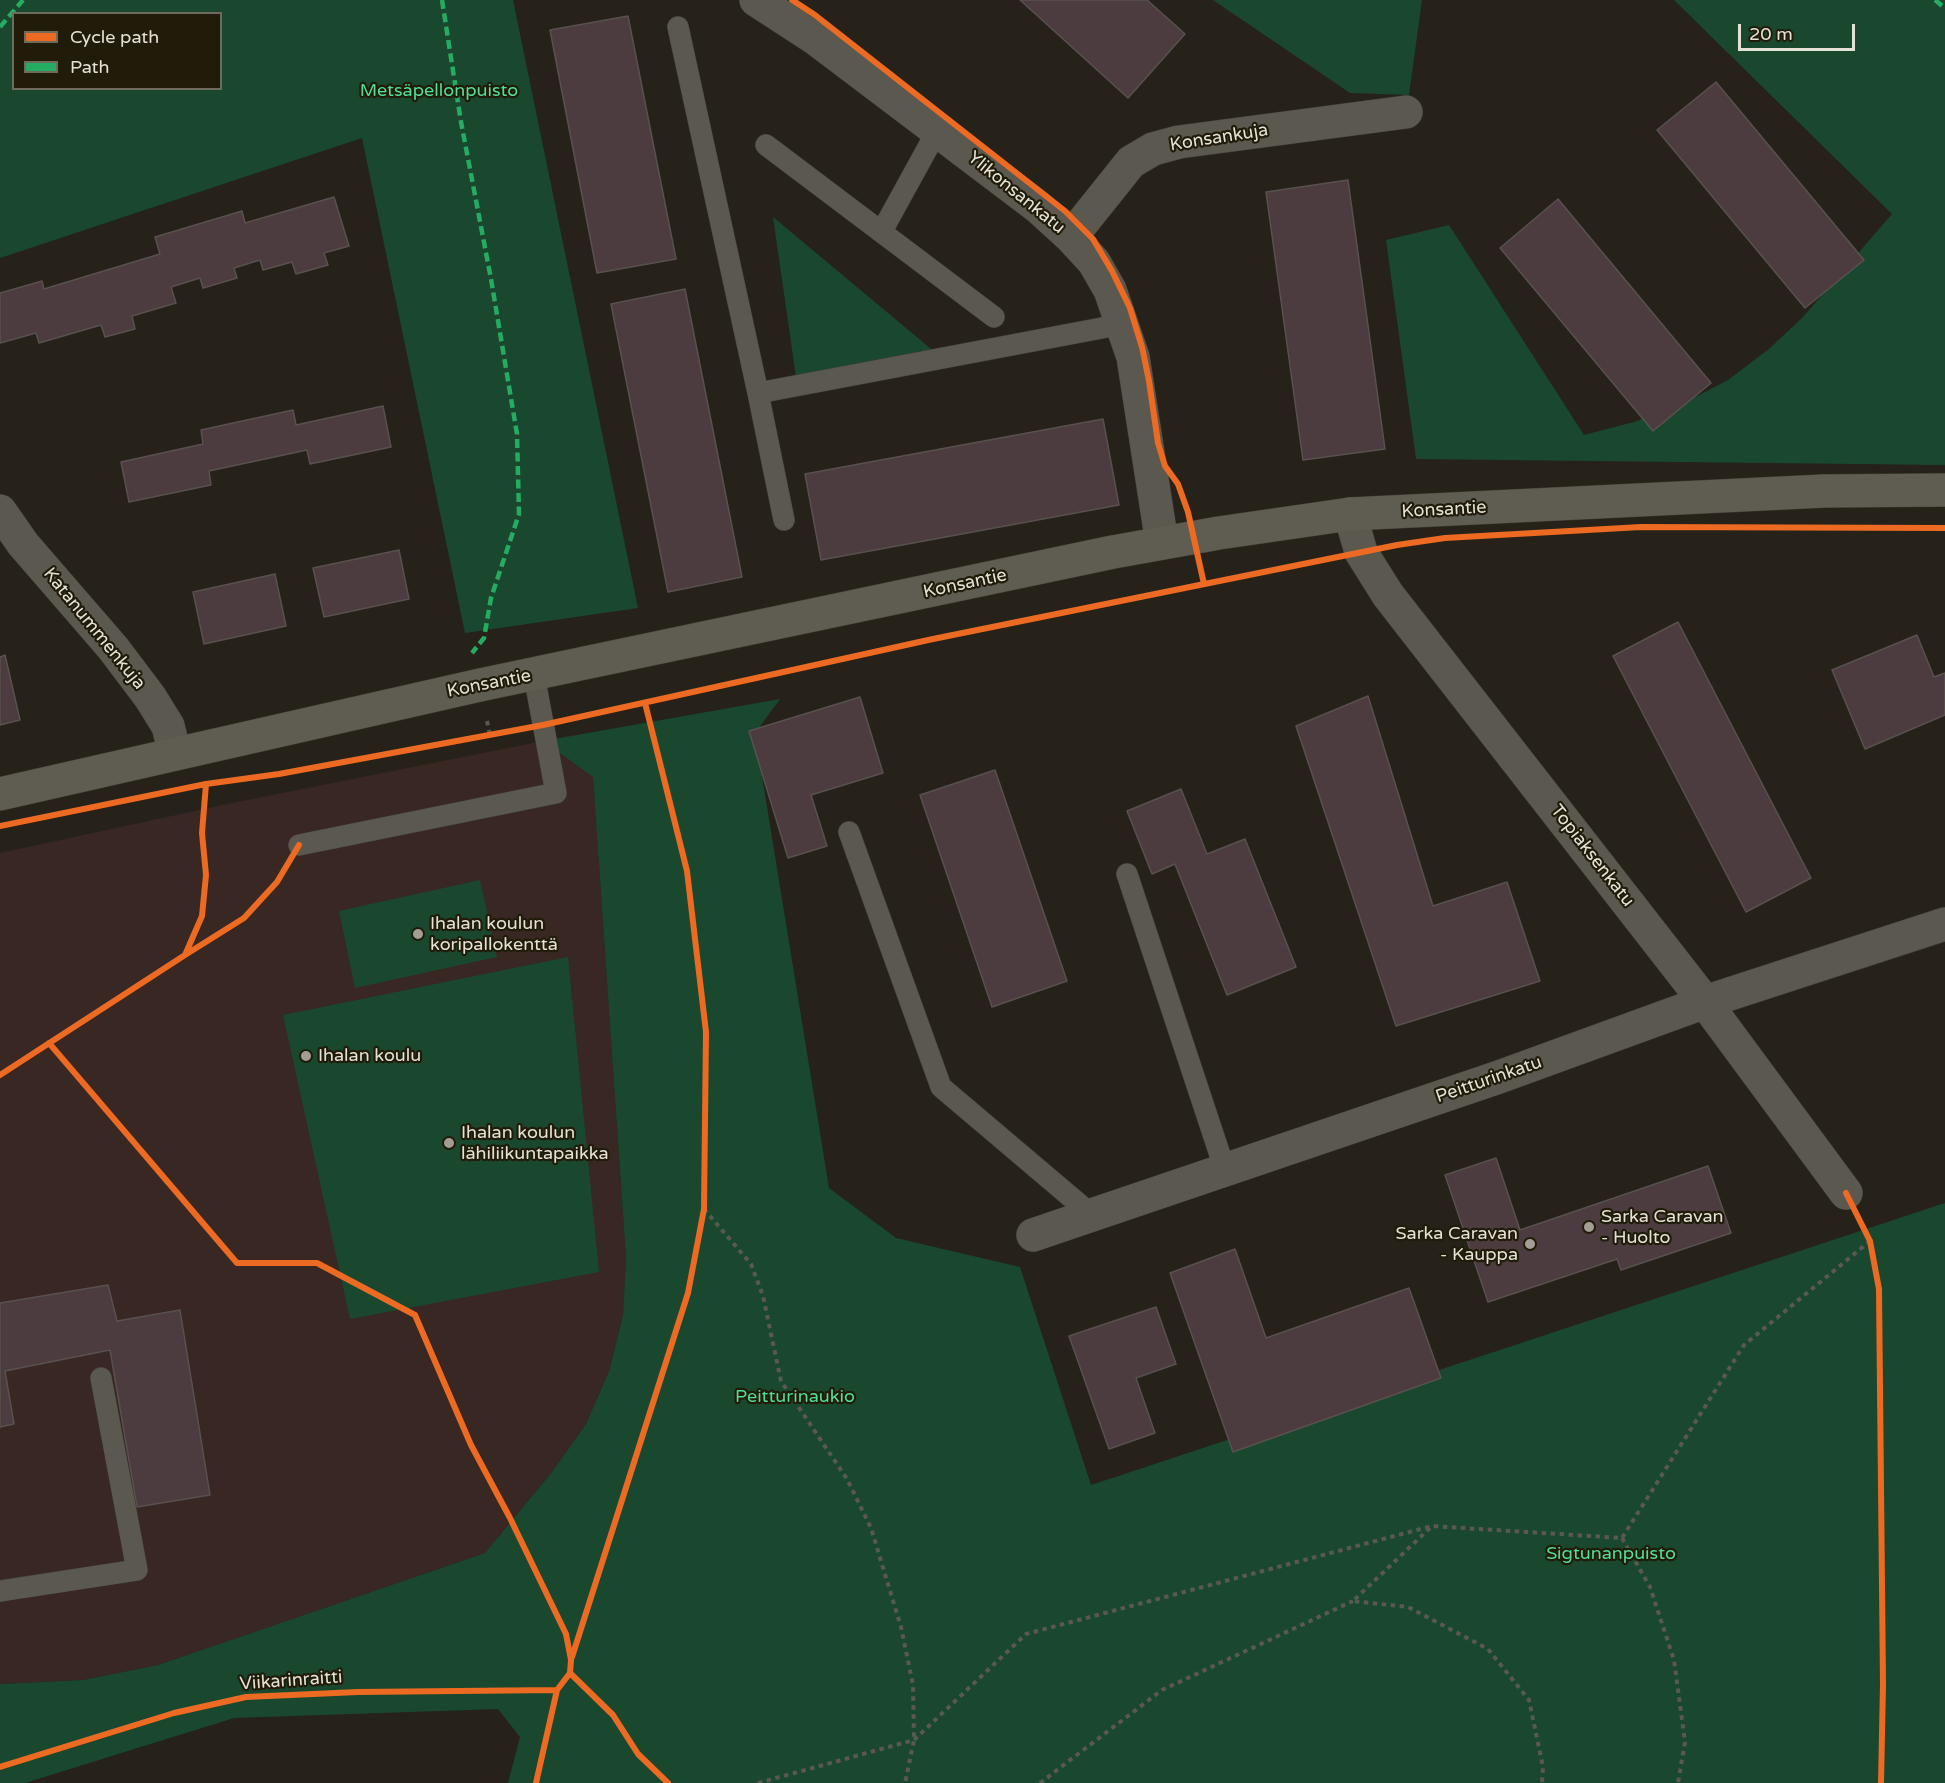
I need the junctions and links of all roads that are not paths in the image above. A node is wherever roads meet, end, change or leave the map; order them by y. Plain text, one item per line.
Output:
1 (756, 0) edge
2 (678, 27) dead end
3 (1406, 112) dead end
4 (938, 131) junction
5 (766, 145) dead end
6 (882, 231) junction
7 (1071, 237) junction
8 (994, 317) dead end
9 (1123, 324) junction
10 (758, 393) junction
11 (1945, 490) edge
12 (0, 511) edge
13 (1350, 514) junction
14 (784, 520) dead end
15 (1162, 543) junction
16 (534, 675) junction
17 (175, 754) junction
18 (0, 794) edge
19 (849, 832) dead end
20 (299, 845) dead end
21 (1127, 874) dead end
22 (1945, 924) edge
23 (1705, 1002) junction
24 (1225, 1170) junction
25 (1846, 1193) road end
26 (1092, 1215) junction
27 (1033, 1235) dead end
28 (100, 1378) dead end
29 (0, 1591) edge

1 - 4 street, Ylikonsankatu
2 - 10 lane
3 - 7 street, Konsankuja
4 - 6 lane
4 - 7 street, Ylikonsankatu
5 - 6 lane
6 - 8 lane
7 - 9 street, Ylikonsankatu
9 - 10 lane
9 - 15 street, Ylikonsankatu
10 - 14 lane
11 - 13 street, Konsantie
12 - 17 street, Katanummenkuja
13 - 15 street, Konsantie
13 - 23 street, Topiaksenkatu
15 - 16 street, Konsantie
16 - 17 street, Konsantie
16 - 20 lane
17 - 18 street, Konsantie
19 - 26 lane
21 - 24 lane
22 - 23 street, Peitturinkatu
23 - 24 street, Peitturinkatu
23 - 25 street, Topiaksenkatu
24 - 26 street, Peitturinkatu
26 - 27 street, Peitturinkatu
28 - 29 lane

